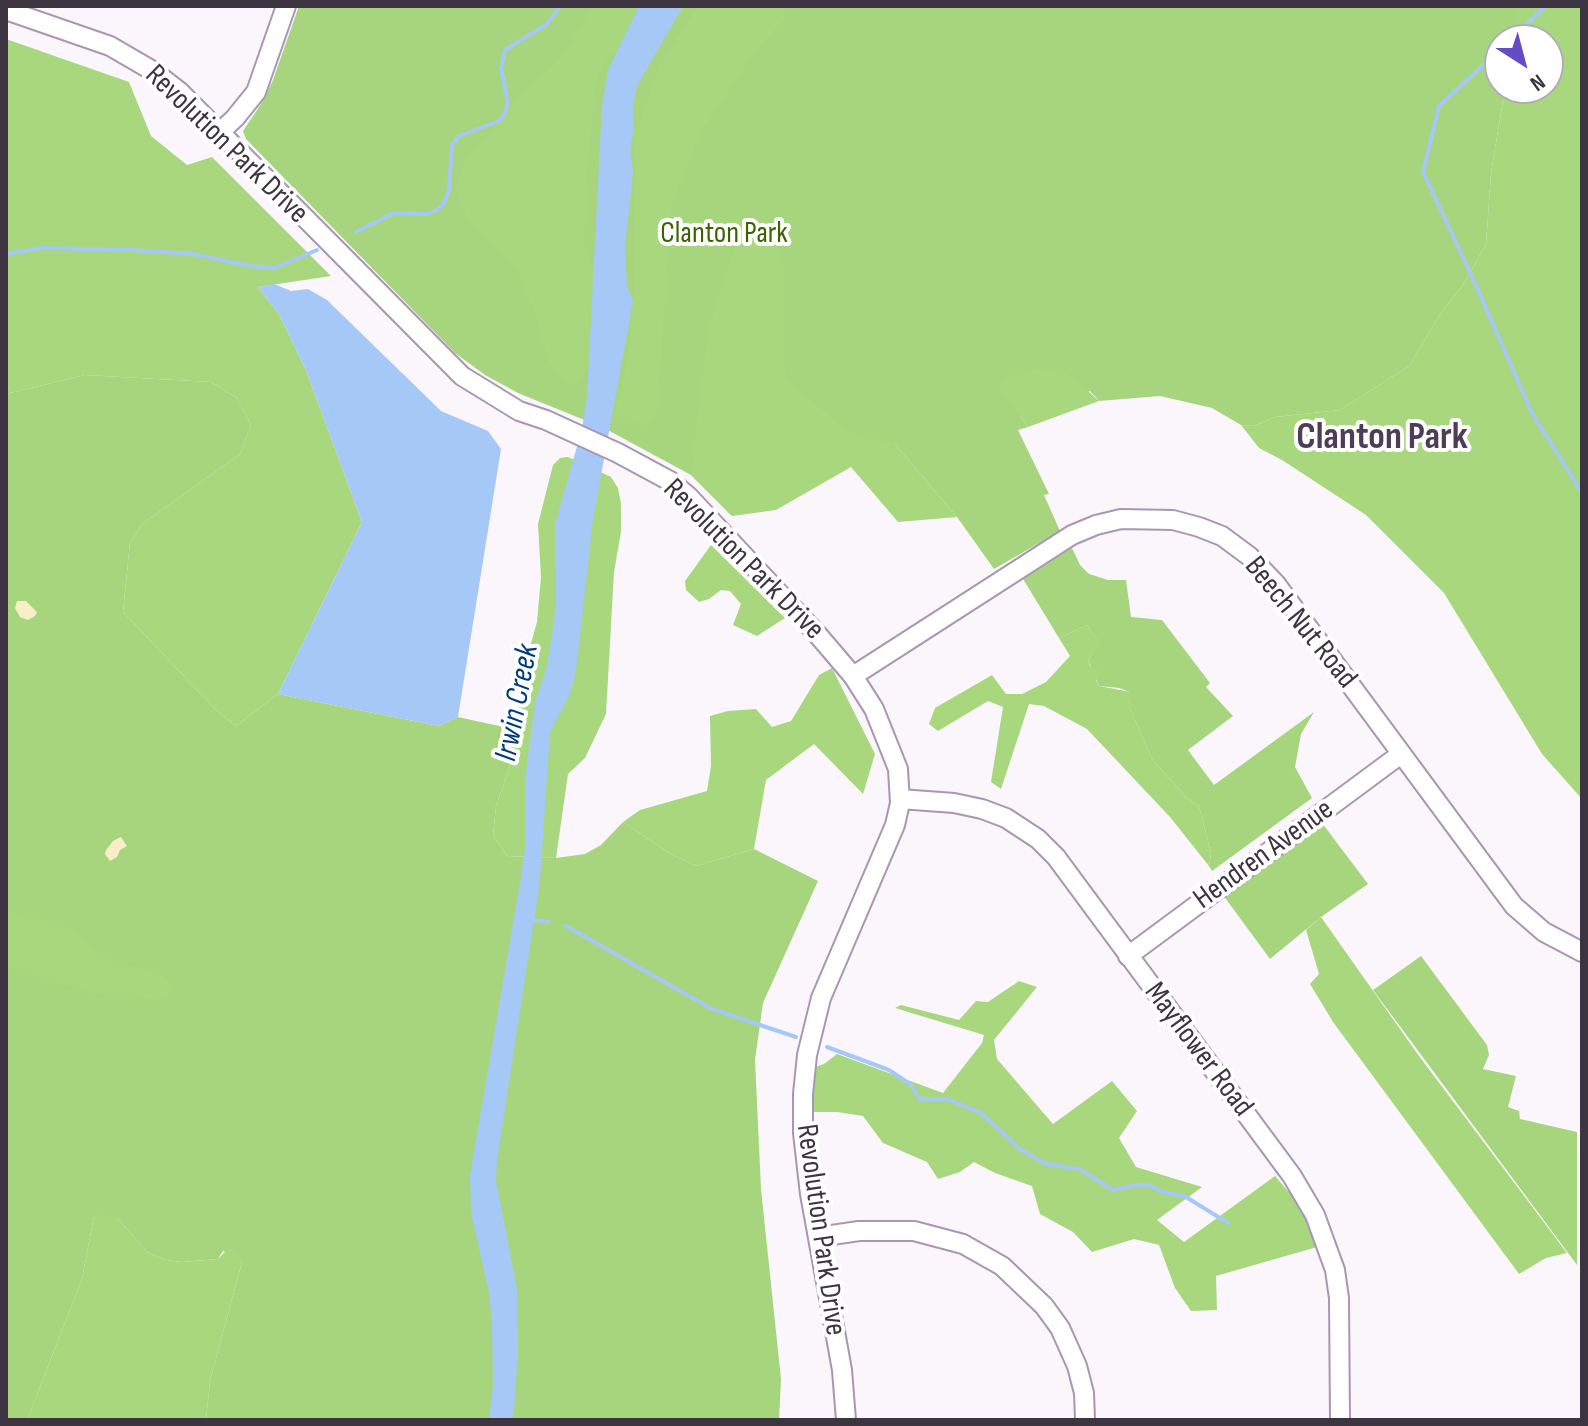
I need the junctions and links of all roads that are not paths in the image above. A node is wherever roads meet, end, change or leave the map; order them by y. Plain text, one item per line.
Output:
1 (286, 6) edge
2 (6, 10) edge
3 (220, 132) junction
4 (853, 676) junction
5 (1401, 754) junction
6 (900, 799) junction
7 (1582, 952) edge
8 (1128, 956) junction
9 (818, 1237) junction
10 (846, 1420) edge
11 (1085, 1420) edge
12 (1340, 1420) edge

1 - 3 street
2 - 3 street, Revolution Park Drive
3 - 4 street, Revolution Park Drive
4 - 5 street, Beech Nut Road
4 - 6 street, Revolution Park Drive
5 - 7 street, Beech Nut Road
5 - 8 street, Hendren Avenue
6 - 8 street, Mayflower Road
6 - 9 street, Revolution Park Drive
8 - 12 street, Mayflower Road
9 - 10 street, Revolution Park Drive
9 - 11 street

